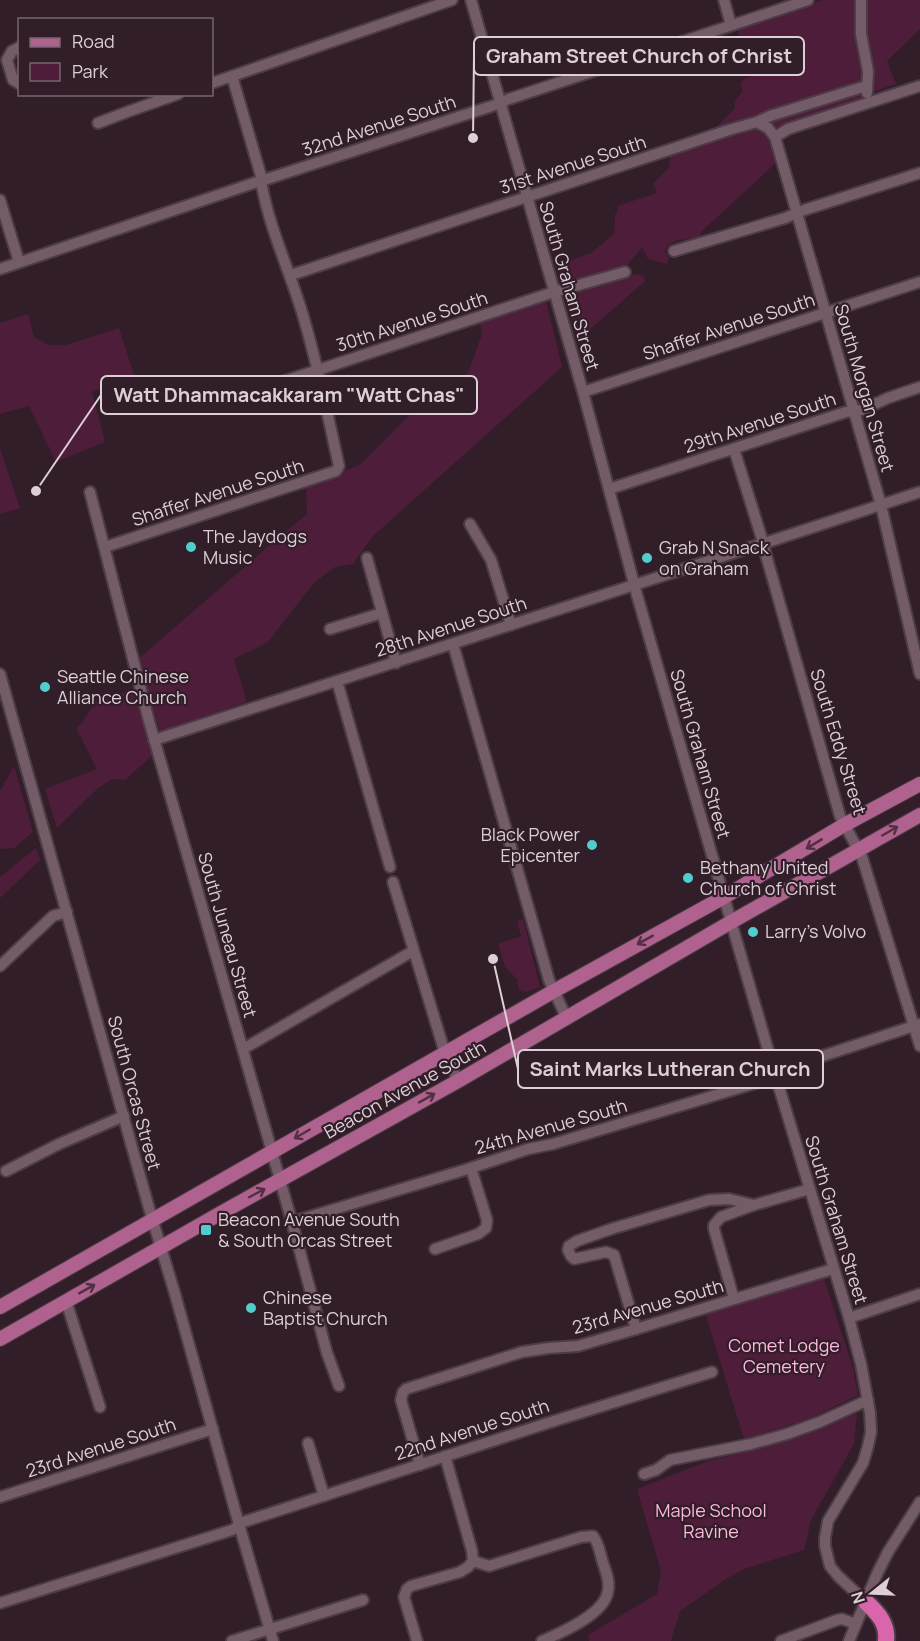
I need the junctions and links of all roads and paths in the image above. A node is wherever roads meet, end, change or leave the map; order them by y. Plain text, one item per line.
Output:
1 (452, 0) edge
2 (471, 0) edge
3 (724, 0) edge
4 (808, 0) edge
5 (861, 0) edge
6 (731, 25) junction
7 (18, 47) edge
8 (5, 71) edge
9 (232, 76) junction
10 (18, 83) edge
11 (213, 83) edge
12 (867, 86) junction
13 (920, 86) edge
14 (172, 96) edge
15 (868, 102) junction
16 (500, 103) junction
17 (757, 122) junction
18 (98, 123) dead end
19 (775, 137) junction
20 (920, 173) edge
21 (262, 181) junction
22 (527, 198) junction
23 (0, 200) edge
24 (797, 214) junction
25 (674, 251) dead end
26 (19, 262) junction
27 (0, 268) edge
28 (625, 272) dead end
29 (291, 275) junction
30 (920, 282) edge
31 (554, 292) junction
32 (825, 313) junction
33 (318, 370) junction
34 (920, 387) edge
35 (583, 392) junction
36 (209, 406) dead end
37 (854, 411) junction
38 (735, 449) junction
39 (609, 489) junction
40 (90, 492) dead end
41 (920, 492) edge
42 (881, 505) junction
43 (470, 524) dead end
44 (763, 543) junction
45 (105, 547) junction
46 (367, 558) dead end
47 (634, 584) junction
48 (382, 613) junction
49 (511, 625) junction
50 (330, 629) dead end
51 (453, 644) junction
52 (396, 663) junction
53 (0, 674) edge
54 (920, 674) edge
55 (337, 681) junction
56 (154, 740) junction
57 (920, 784) edge
58 (920, 814) edge
59 (844, 825) junction
60 (859, 849) junction
61 (390, 867) dead end
62 (393, 882) dead end
63 (724, 897) junction
64 (66, 912) junction
65 (731, 922) junction
66 (413, 951) junction
67 (0, 966) edge
68 (554, 991) junction
69 (567, 1019) junction
70 (917, 1025) edge
71 (920, 1046) edge
72 (243, 1049) junction
73 (445, 1053) junction
74 (775, 1074) junction
75 (458, 1081) junction
76 (124, 1116) junction
77 (272, 1152) junction
78 (471, 1168) junction
79 (6, 1171) dead end
80 (280, 1181) junction
81 (810, 1189) junction
82 (754, 1205) junction
83 (152, 1220) junction
84 (292, 1222) junction
85 (161, 1248) junction
86 (435, 1249) dead end
87 (833, 1269) junction
88 (920, 1294) edge
89 (734, 1299) junction
90 (66, 1301) junction
91 (0, 1307) edge
92 (849, 1318) junction
93 (636, 1329) junction
94 (0, 1339) edge
95 (712, 1372) dead end
96 (339, 1386) dead end
97 (868, 1400) junction
98 (100, 1407) dead end
99 (213, 1430) junction
100 (308, 1443) dead end
101 (445, 1456) junction
102 (420, 1465) junction
103 (644, 1474) dead end
104 (324, 1496) junction
105 (0, 1497) edge
106 (920, 1502) edge
107 (240, 1524) junction
108 (473, 1561) junction
109 (363, 1600) dead end
110 (866, 1602) junction
111 (0, 1603) edge
112 (856, 1624) junction
113 (271, 1635) edge
114 (232, 1641) edge
115 (417, 1641) edge
116 (542, 1641) edge
117 (782, 1641) edge
118 (849, 1641) edge
119 (886, 1641) edge

1 - 9 street
2 - 16 street, South Graham Street
3 - 6 street
4 - 6 street, 32nd Avenue South
5 - 12 street
6 - 16 street, 32nd Avenue South
7 - 8 street
8 - 10 street
9 - 11 street
9 - 21 street
12 - 15 street
12 - 17 street, 31st Avenue South
13 - 15 street
14 - 18 street
15 - 19 street
16 - 21 street, 32nd Avenue South
16 - 22 street, South Graham Street
17 - 19 street
17 - 22 street, 31st Avenue South
19 - 24 street, South Morgan Street
20 - 24 street
21 - 26 street, 32nd Avenue South
21 - 29 street
22 - 29 street, 31st Avenue South
22 - 31 street, South Graham Street
23 - 26 street
24 - 25 street
24 - 32 street, South Morgan Street
26 - 27 street, 32nd Avenue South
28 - 31 street, 30th Avenue South
29 - 33 street
30 - 32 street, Shaffer Avenue South
31 - 33 street, 30th Avenue South
31 - 35 street, South Graham Street
32 - 35 street, Shaffer Avenue South
32 - 37 street, South Morgan Street
33 - 36 street, 30th Avenue South
33 - 45 street, Shaffer Avenue South
34 - 37 street, 29th Avenue South
35 - 39 street, South Graham Street
37 - 38 street, 29th Avenue South
37 - 42 street, South Morgan Street
38 - 39 street, 29th Avenue South
38 - 44 street, South Eddy Street
39 - 47 street, South Graham Street
40 - 45 street, South Juneau Street
41 - 42 street, 28th Avenue South
42 - 44 street, 28th Avenue South
42 - 54 street, South Morgan Street
43 - 49 street
44 - 47 street, 28th Avenue South
44 - 59 street, South Eddy Street
45 - 56 street, South Juneau Street
46 - 48 street
47 - 49 street, 28th Avenue South
47 - 63 street, South Graham Street
48 - 50 street
48 - 52 street
49 - 51 street, 28th Avenue South
51 - 52 street, 28th Avenue South
51 - 68 street
52 - 55 street, 28th Avenue South
53 - 64 street, South Orcas Street
55 - 56 street, 28th Avenue South
55 - 61 street
56 - 72 street, South Juneau Street
57 - 59 main road, Beacon Avenue South
60 -> 58 main road, Beacon Avenue South
59 - 60 street, South Eddy Street
59 -> 63 main road, Beacon Avenue South
60 - 65 main road, Beacon Avenue South
60 - 70 street, South Eddy Street
62 - 66 street
63 - 65 street, South Graham Street
63 -> 68 main road, Beacon Avenue South
64 - 67 street
64 - 76 street, South Orcas Street
65 - 69 main road, Beacon Avenue South
65 - 74 street, South Graham Street
66 - 72 street
66 - 73 street
68 - 69 street
68 - 73 main road, Beacon Avenue South
69 - 75 main road, Beacon Avenue South
70 - 71 street, South Eddy Street
70 - 74 street, 24th Avenue South
72 - 77 street, South Juneau Street
73 - 75 street
73 -> 77 main road, Beacon Avenue South
74 - 78 street, 24th Avenue South
74 - 81 street, South Graham Street
80 -> 75 main road, Beacon Avenue South
76 - 79 street
76 - 83 street, South Orcas Street
77 - 80 street, South Juneau Street
77 - 83 main road, Beacon Avenue South
78 - 84 street, 24th Avenue South
78 - 86 street
80 - 84 street, South Juneau Street
85 -> 80 main road, Beacon Avenue South
81 - 82 street
81 - 87 street, South Graham Street
82 - 89 street
82 - 93 street
83 - 85 street, South Orcas Street
83 - 91 main road, Beacon Avenue South
84 - 96 street, South Juneau Street
90 -> 85 main road, Beacon Avenue South
85 - 99 street, South Orcas Street
87 - 89 street, 23rd Avenue South
87 - 92 street, South Graham Street
88 - 92 street
89 - 93 street, 23rd Avenue South
90 - 94 main road, Beacon Avenue South
90 - 98 street
92 - 97 street, South Graham Street
93 - 102 street, 23rd Avenue South
95 - 101 street, 22nd Avenue South
97 - 103 street
97 - 110 street, South Graham Street
99 - 105 street, 23rd Avenue South
99 - 107 street, South Orcas Street
100 - 104 street
101 - 102 street, 22nd Avenue South
101 - 108 street
102 - 104 street, 22nd Avenue South
104 - 107 street, 22nd Avenue South
106 - 110 street
107 - 111 street, 22nd Avenue South
107 - 113 street, South Orcas Street
108 - 115 street
108 - 116 street
109 - 113 street
110 - 112 street
110 - 119 highway
112 - 117 street
112 - 118 street
113 - 114 street

